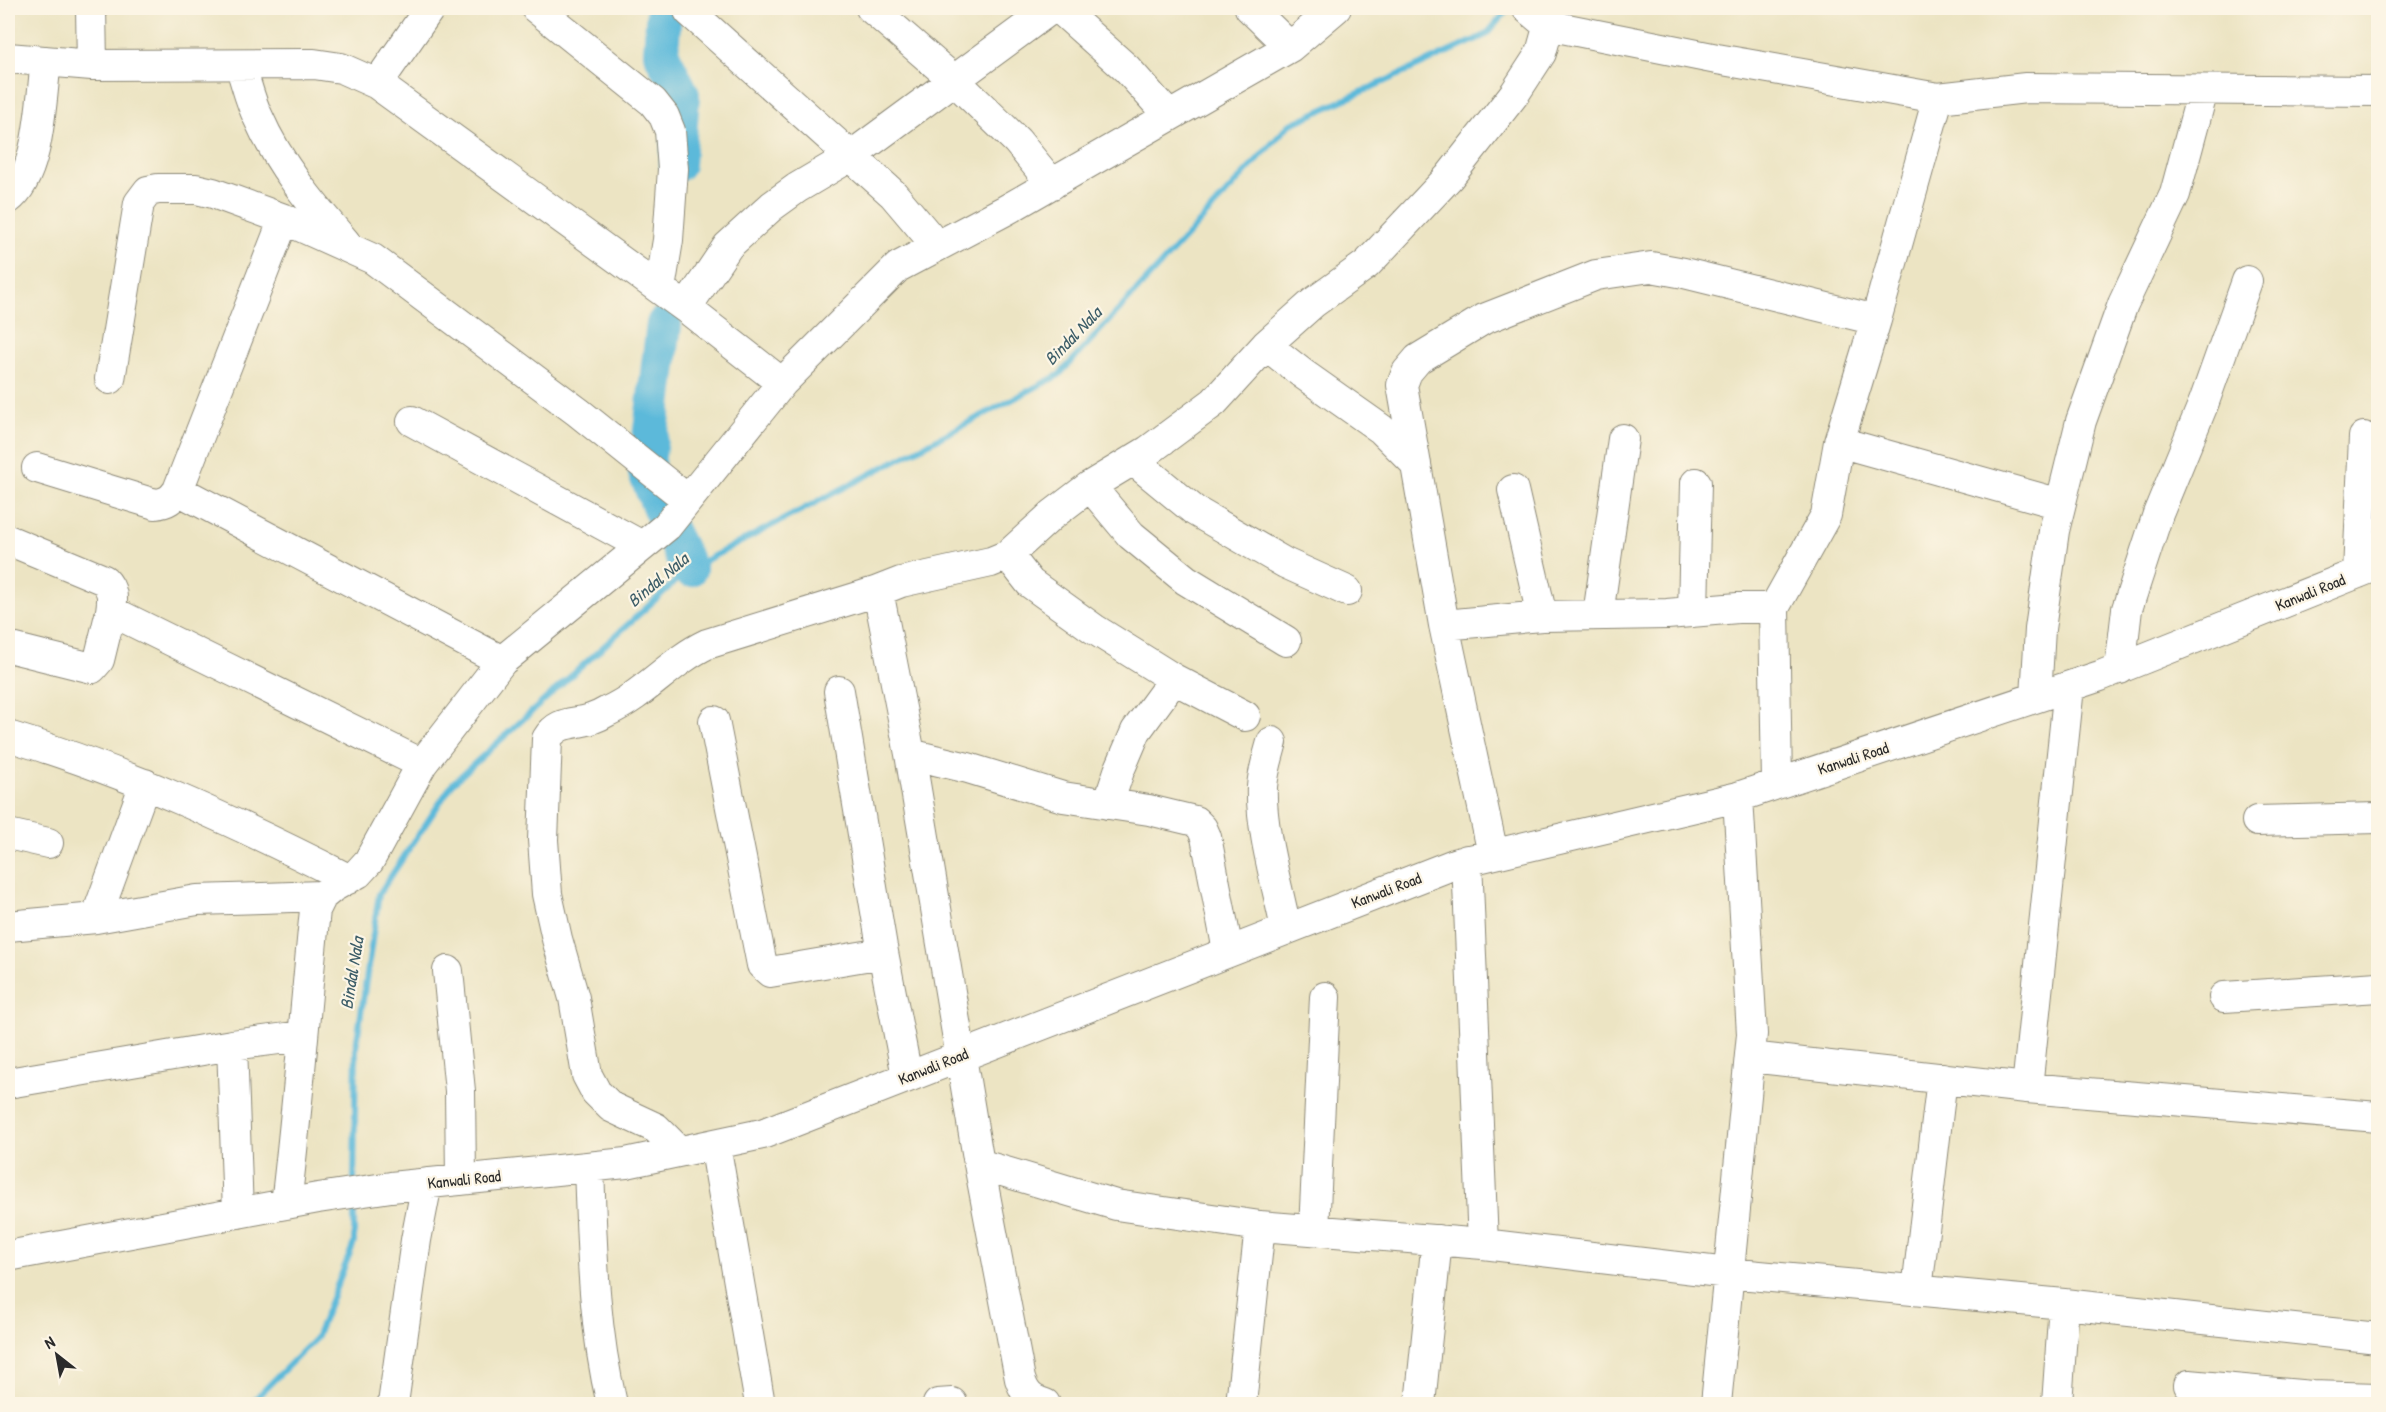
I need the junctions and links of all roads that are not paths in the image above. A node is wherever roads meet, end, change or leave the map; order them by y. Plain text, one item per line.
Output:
1 (92, 8) edge
2 (430, 8) edge
3 (536, 8) edge
4 (871, 8) edge
5 (1052, 8) edge
6 (1059, 8) edge
7 (1250, 8) edge
8 (1336, 8) edge
9 (689, 11) dead end
10 (1539, 17) edge
11 (1290, 47) junction
12 (8, 58) edge
13 (46, 61) junction
14 (92, 65) junction
15 (240, 65) junction
16 (953, 79) junction
17 (377, 84) junction
18 (2203, 90) junction
19 (2379, 91) edge
20 (1938, 98) junction
21 (1169, 116) junction
22 (851, 156) junction
23 (1052, 183) junction
24 (8, 199) edge
25 (284, 219) junction
26 (937, 246) junction
27 (351, 249) junction
28 (2247, 281) dead end
29 (660, 289) junction
30 (686, 308) junction
31 (1876, 320) junction
32 (1266, 345) junction
33 (110, 379) dead end
34 (782, 383) junction
35 (412, 421) dead end
36 (2364, 437) dead end
37 (1623, 439) dead end
38 (1839, 442) junction
39 (1133, 460) junction
40 (1416, 464) junction
41 (37, 468) dead end
42 (1696, 483) dead end
43 (1090, 486) junction
44 (178, 490) junction
45 (1513, 490) dead end
46 (688, 500) junction
47 (2060, 504) junction
48 (8, 540) edge
49 (642, 546) junction
50 (1008, 555) junction
51 (2368, 569) edge
52 (878, 591) junction
53 (1347, 591) dead end
54 (1774, 608) junction
55 (111, 611) junction
56 (1693, 612) junction
57 (1598, 615) junction
58 (1542, 616) junction
59 (1444, 625) junction
60 (1286, 641) dead end
61 (8, 647) edge
62 (502, 661) junction
63 (2120, 669) junction
64 (1174, 679) junction
65 (2069, 687) junction
66 (840, 691) dead end
67 (2036, 698) junction
68 (1245, 716) dead end
69 (714, 721) dead end
70 (8, 736) edge
71 (1272, 742) dead end
72 (910, 754) junction
73 (422, 764) junction
74 (1777, 783) junction
75 (145, 784) junction
76 (1738, 797) junction
77 (1108, 804) junction
78 (2379, 818) edge
79 (2257, 821) dead end
80 (8, 834) edge
81 (48, 843) dead end
82 (1480, 857) junction
83 (348, 879) junction
84 (322, 896) junction
85 (96, 918) junction
86 (8, 926) edge
87 (1286, 929) junction
88 (1228, 951) junction
89 (883, 953) junction
90 (448, 971) dead end
91 (2379, 987) edge
92 (1326, 997) dead end
93 (2224, 997) dead end
94 (302, 1036) junction
95 (232, 1045) junction
96 (960, 1055) junction
97 (1750, 1057) junction
98 (907, 1076) junction
99 (1942, 1078) junction
100 (8, 1083) edge
101 (2027, 1088) junction
102 (2379, 1117) edge
103 (715, 1144) junction
104 (679, 1151) junction
105 (979, 1164) junction
106 (589, 1167) junction
107 (461, 1180) junction
108 (427, 1183) junction
109 (286, 1204) junction
110 (238, 1213) junction
111 (1260, 1226) junction
112 (1314, 1230) junction
113 (1437, 1240) junction
114 (1483, 1244) junction
115 (8, 1256) edge
116 (1728, 1273) junction
117 (1917, 1290) junction
118 (2064, 1304) junction
119 (2379, 1338) edge
120 (2189, 1385) dead end
121 (2379, 1398) edge
122 (393, 1404) edge
123 (612, 1404) edge
124 (760, 1404) edge
125 (1045, 1404) edge
126 (1241, 1404) edge
127 (1420, 1404) edge
128 (1716, 1404) edge
129 (2057, 1404) edge

1 - 14 street
2 - 17 street
3 - 29 street
4 - 16 street
5 - 16 street
6 - 21 street
7 - 11 street
8 - 11 street
9 - 22 street
10 - 20 street
10 - 32 street
11 - 21 street
12 - 13 street
13 - 14 street
13 - 24 street
14 - 15 street
15 - 17 street
15 - 27 street
16 - 22 street
16 - 23 street
17 - 29 street
18 - 19 street
18 - 20 street
18 - 47 street
20 - 31 street
21 - 23 street
22 - 26 street
22 - 30 street
23 - 26 street
25 - 27 street
25 - 33 street
25 - 44 street
26 - 34 street
27 - 46 street
28 - 63 street
29 - 30 street
30 - 34 street
31 - 38 street
31 - 40 street
32 - 39 street
32 - 40 street
34 - 46 street
35 - 49 street
36 - 51 street
37 - 57 street
38 - 47 street
38 - 54 street
39 - 43 street
39 - 53 street
40 - 59 street
41 - 44 street
42 - 56 street
43 - 50 street
43 - 60 street
44 - 62 street
45 - 58 street
46 - 49 street
47 - 67 street
48 - 55 street
49 - 62 street
50 - 52 street
50 - 64 street
51 - 63 street, Kanwali Road
52 - 72 street
52 - 104 street
54 - 56 street
54 - 74 street
55 - 61 street
55 - 73 street
56 - 57 street
57 - 58 street
58 - 59 street
59 - 82 street
62 - 73 street
63 - 65 street, Kanwali Road
64 - 68 street
64 - 77 street
65 - 67 street, Kanwali Road
65 - 101 street
66 - 89 street
67 - 74 street, Kanwali Road
69 - 89 street
70 - 75 street
71 - 87 street
72 - 77 street
72 - 96 street
73 - 83 street
74 - 76 street, Kanwali Road
75 - 83 street
75 - 85 street
76 - 82 street, Kanwali Road
76 - 97 street
77 - 88 street
78 - 79 street
80 - 81 street
82 - 87 street, Kanwali Road
82 - 114 street
83 - 84 street
84 - 85 street
84 - 94 street
85 - 86 street
87 - 88 street, Kanwali Road
88 - 96 street, Kanwali Road
89 - 98 street
90 - 107 street
91 - 93 street
92 - 112 street
94 - 95 street
94 - 109 street
95 - 100 street
95 - 110 street
96 - 98 street, Kanwali Road
96 - 105 street
97 - 99 street
97 - 116 street
98 - 103 street, Kanwali Road
99 - 101 street
99 - 117 street
101 - 102 street
103 - 104 street, Kanwali Road
103 - 124 street
104 - 106 street, Kanwali Road
105 - 111 street
105 - 125 street
106 - 107 street, Kanwali Road
106 - 123 street
107 - 108 street, Kanwali Road
108 - 109 street, Kanwali Road
108 - 122 street
109 - 110 street
110 - 115 street
111 - 112 street
111 - 126 street
112 - 113 street
113 - 114 street
113 - 127 street
114 - 116 street
116 - 117 street
116 - 128 street
117 - 118 street
118 - 119 street
118 - 129 street
120 - 121 street

